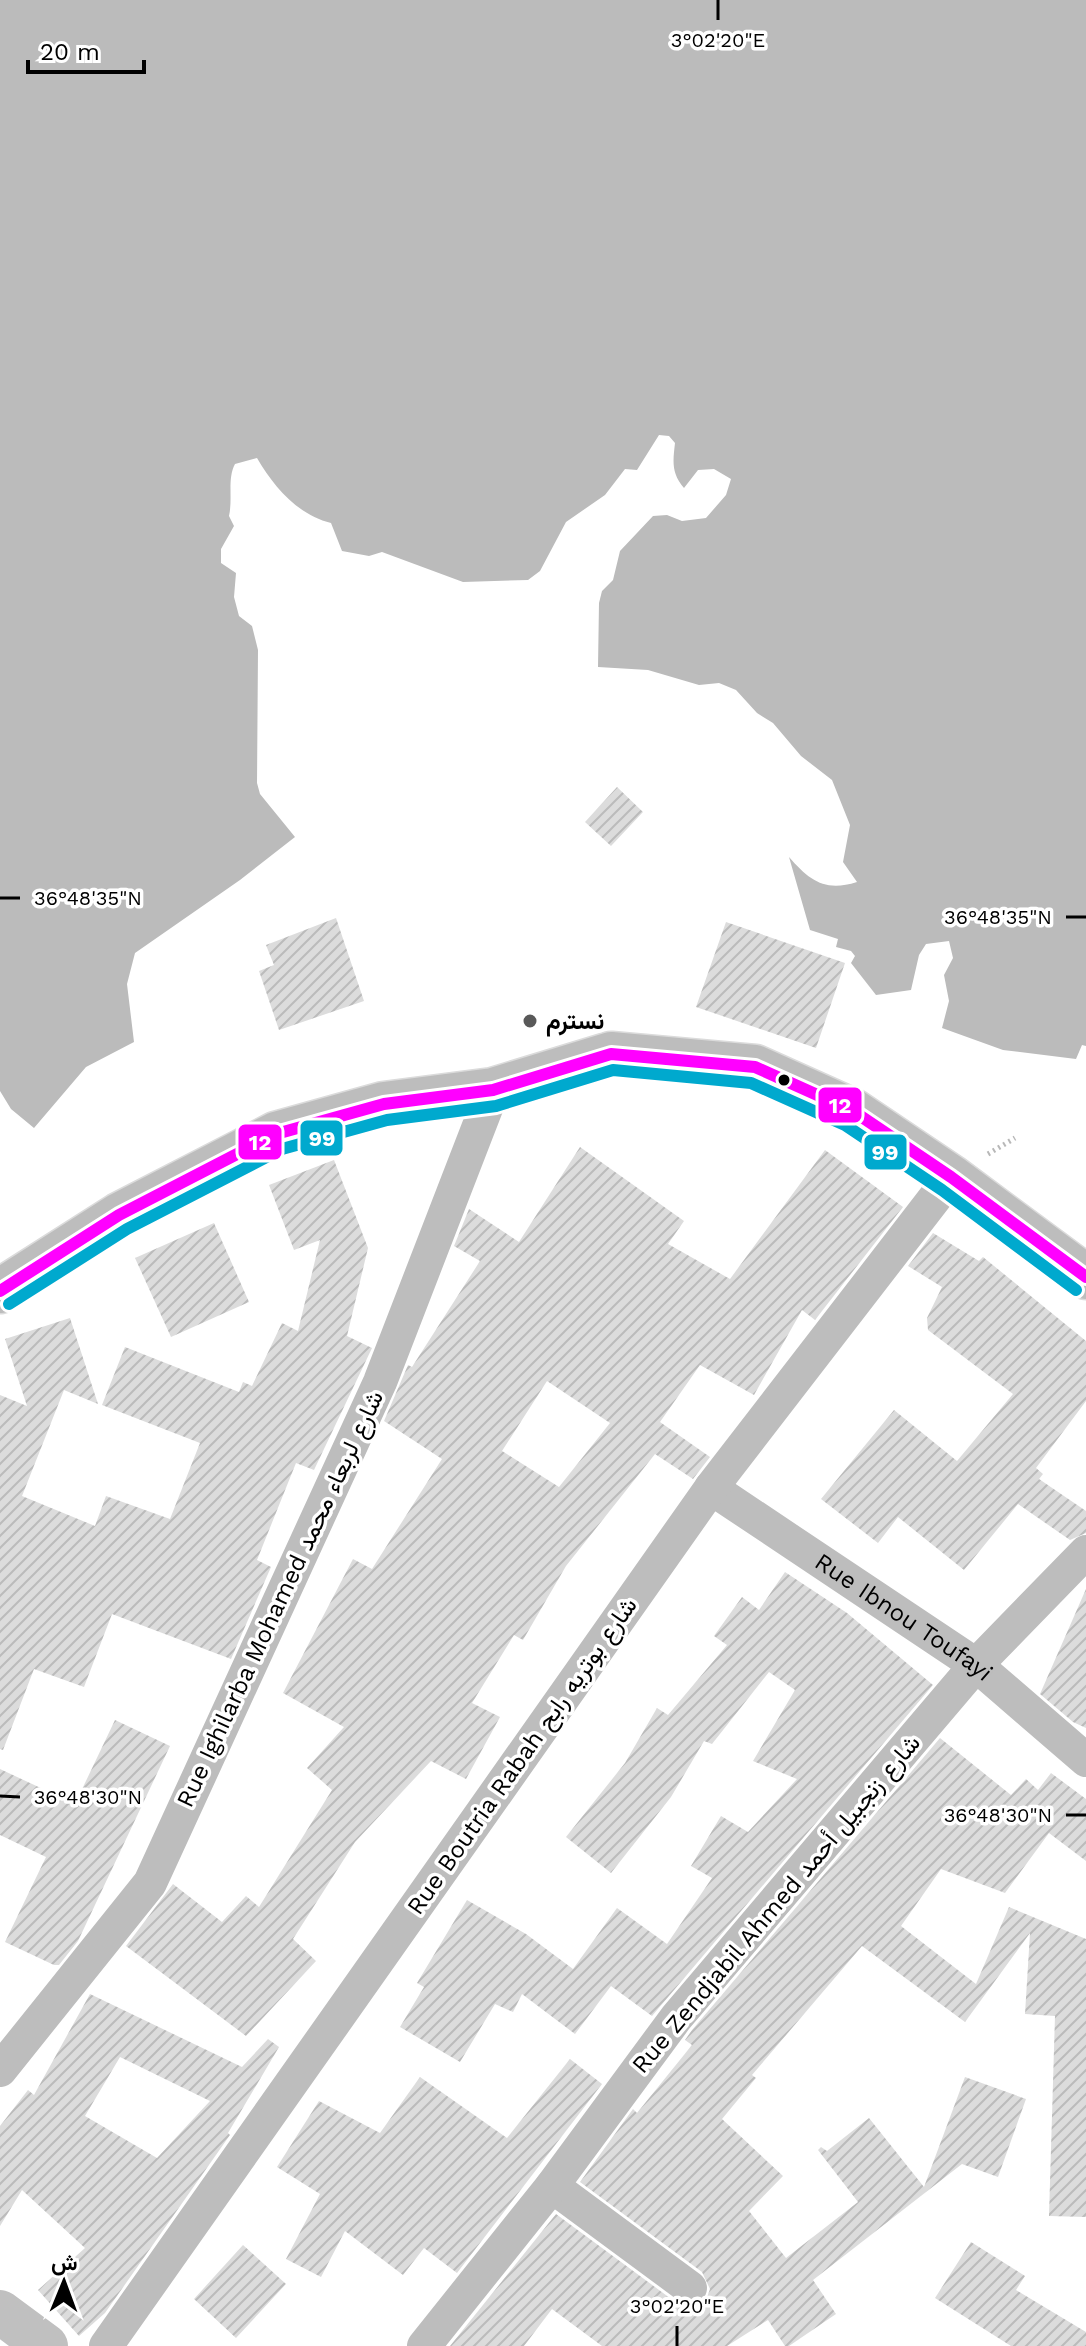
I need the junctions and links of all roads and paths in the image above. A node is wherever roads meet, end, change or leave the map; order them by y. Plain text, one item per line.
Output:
1 (493, 1090) junction
2 (951, 1177) junction
3 (1086, 1277) edge
4 (0, 1291) edge
5 (711, 1488) junction
6 (1086, 1552) edge
7 (976, 1665) junction
8 (1086, 1760) edge
9 (0, 2070) edge
10 (552, 2186) junction
11 (690, 2288) dead end
12 (0, 2312) edge
13 (46, 2346) edge
14 (106, 2346) edge
15 (424, 2346) edge

1 - 2 main road
1 - 4 main road
1 - 9 street, Rue Ighilarba Mohamed شارع لربعاء محمد
2 - 3 main road
2 - 5 street, Rue Boutria Rabah شارع بوتريه رابح
5 - 7 street, Rue Ibnou Toufayi
5 - 14 street, Rue Boutria Rabah شارع بوتريه رابح
6 - 7 street, Rue Zendjabil Ahmed شارع زنجبيل أحمد
7 - 8 street, Rue Ibnou Toufayi
7 - 10 street, Rue Zendjabil Ahmed شارع زنجبيل أحمد
10 - 11 street
10 - 15 street, Rue Zendjabil Ahmed شارع زنجبيل أحمد
12 - 13 main road

